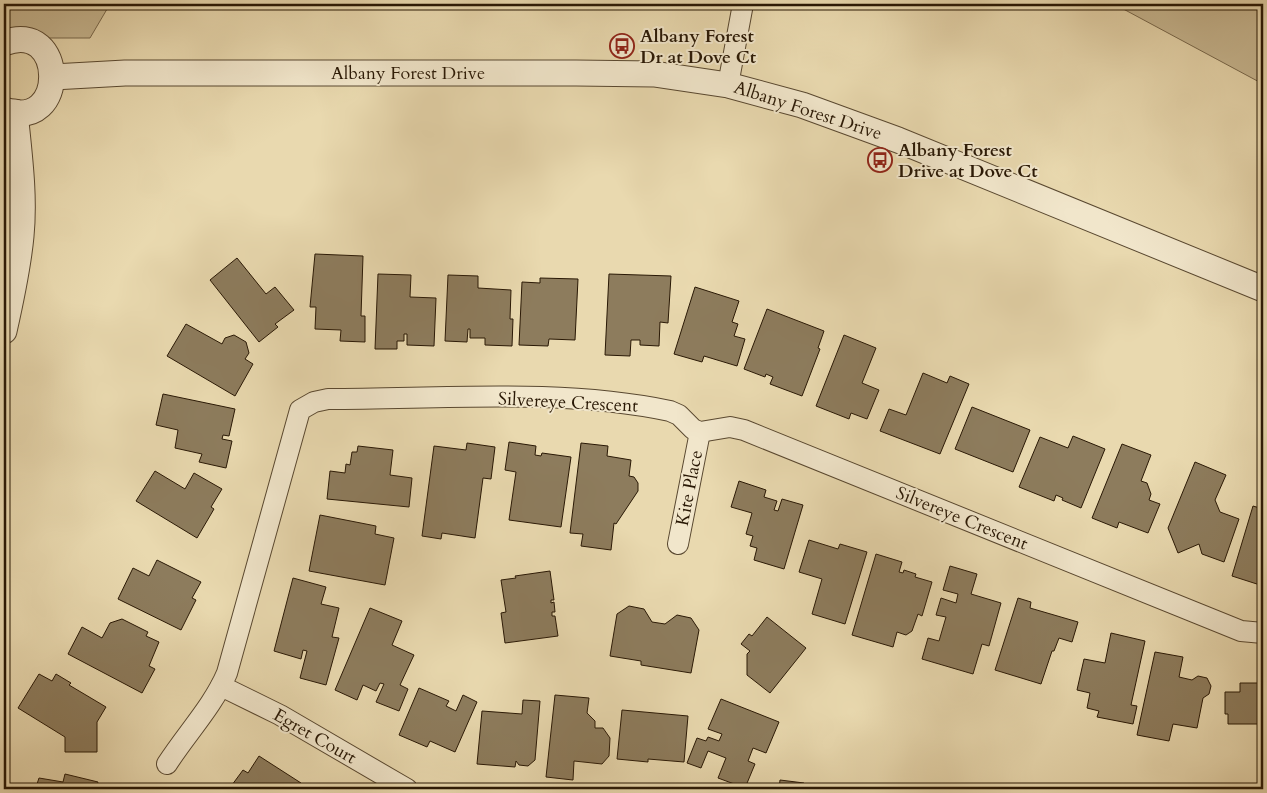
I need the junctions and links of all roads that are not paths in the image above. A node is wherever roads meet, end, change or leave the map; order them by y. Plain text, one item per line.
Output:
1 (743, 4) edge
2 (4, 43) edge
3 (53, 77) junction
4 (728, 85) junction
5 (9, 111) edge
6 (1263, 289) edge
7 (4, 331) edge
8 (700, 432) junction
9 (678, 544) dead end
10 (1263, 633) edge
11 (221, 686) junction
12 (167, 764) dead end
13 (407, 789) edge

1 - 4 street
2 - 3 street
3 - 4 street, Albany Forest Drive
3 - 5 street
4 - 6 street, Albany Forest Drive
5 - 7 street
8 - 9 street, Kite Place
8 - 10 street, Silvereye Crescent
8 - 11 street, Silvereye Crescent
11 - 12 street, Silvereye Crescent
11 - 13 street, Egret Court

